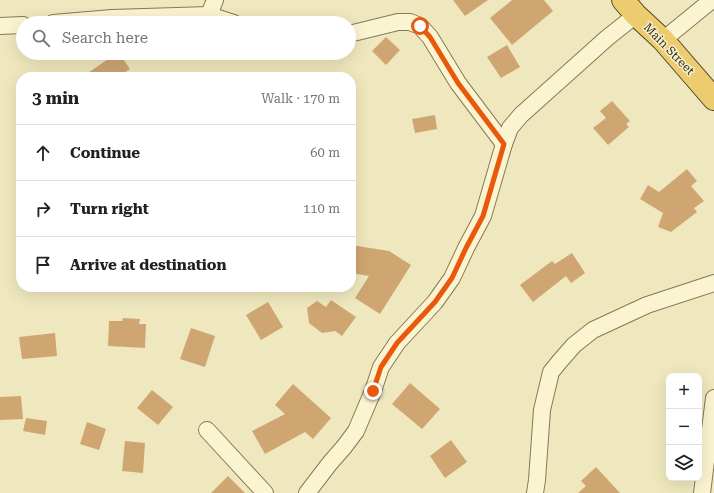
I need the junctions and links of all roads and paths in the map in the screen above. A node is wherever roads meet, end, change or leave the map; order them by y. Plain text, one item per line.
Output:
1 (712, 0) edge
2 (212, 7) edge
3 (629, 8) edge
4 (128, 16) edge
5 (224, 16) edge
6 (16, 25) edge
7 (0, 26) edge
8 (356, 32) edge
9 (663, 40) junction
10 (714, 98) edge
11 (504, 144) junction
12 (714, 283) edge
13 (714, 398) edge
14 (207, 430) dead end
15 (265, 493) edge
16 (308, 493) edge
17 (535, 493) edge
18 (702, 493) edge

1 - 9 street
2 - 4 street
2 - 5 street
3 - 9 highway, Main Street
3 - 11 street
6 - 7 street
8 - 11 street
9 - 10 highway, Main Street
11 - 16 street
12 - 17 street
13 - 18 street
14 - 15 street

